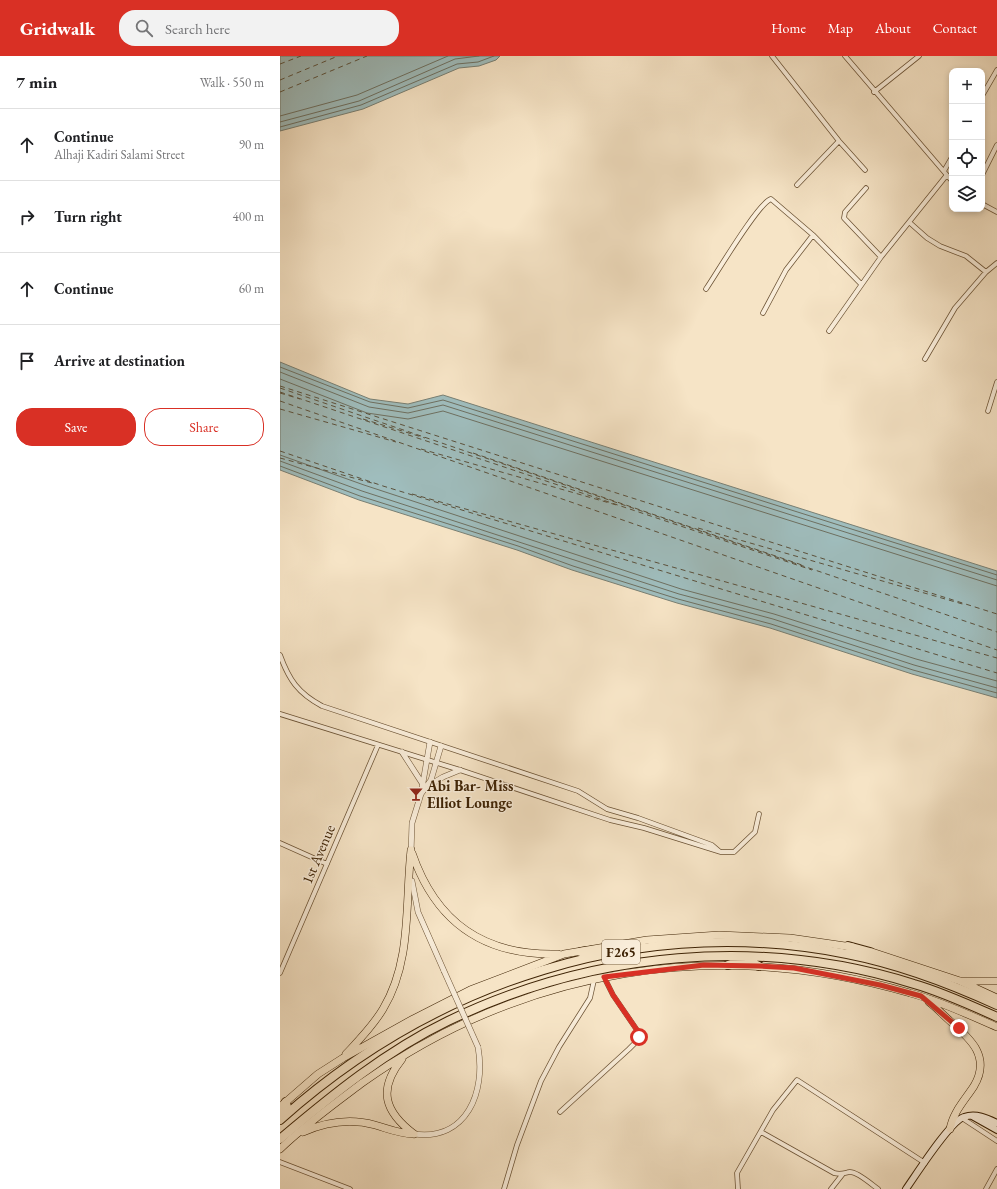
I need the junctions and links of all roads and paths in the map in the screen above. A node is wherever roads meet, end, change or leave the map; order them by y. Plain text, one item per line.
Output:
1 (772, 56) edge
2 (845, 56) edge
3 (919, 56) edge
4 (997, 70) edge
5 (985, 91) edge
6 (874, 92) junction
7 (839, 141) junction
8 (997, 145) edge
9 (949, 162) edge
10 (985, 169) edge
11 (865, 170) dead end
12 (944, 171) junction
13 (946, 176) junction
14 (949, 178) edge
15 (797, 185) dead end
16 (866, 188) dead end
17 (985, 206) edge
18 (997, 212) edge
19 (909, 222) junction
20 (813, 235) junction
21 (881, 257) junction
22 (996, 266) edge
23 (986, 272) junction
24 (862, 284) junction
25 (706, 289) dead end
26 (763, 313) dead end
27 (828, 331) dead end
28 (926, 359) dead end
29 (997, 382) edge
30 (988, 411) dead end
31 (280, 655) edge
32 (280, 714) edge
33 (430, 742) junction
34 (378, 745) junction
35 (441, 746) junction
36 (402, 752) junction
37 (426, 760) junction
38 (435, 763) junction
39 (460, 770) junction
40 (422, 783) junction
41 (428, 786) junction
42 (420, 794) junction
43 (759, 814) dead end
44 (280, 843) edge
45 (411, 850) junction
46 (721, 852) junction
47 (327, 864) junction
48 (608, 950) junction
49 (847, 950) junction
50 (870, 952) junction
51 (564, 954) junction
52 (582, 955) junction
53 (882, 955) junction
54 (731, 956) junction
55 (764, 956) junction
56 (746, 960) junction
57 (885, 964) junction
58 (728, 965) junction
59 (759, 966) junction
60 (280, 973) edge
61 (604, 977) junction
62 (594, 979) junction
63 (960, 981) junction
64 (997, 981) edge
65 (921, 996) junction
66 (997, 998) edge
67 (997, 1005) edge
68 (997, 1017) edge
69 (997, 1027) edge
70 (407, 1053) junction
71 (343, 1058) junction
72 (304, 1099) junction
73 (283, 1107) edge
74 (560, 1112) dead end
75 (971, 1116) junction
76 (280, 1117) edge
77 (962, 1117) junction
78 (280, 1120) edge
79 (997, 1123) edge
80 (950, 1129) junction
81 (997, 1130) edge
82 (761, 1132) junction
83 (414, 1134) junction
84 (293, 1136) junction
85 (280, 1139) edge
86 (997, 1142) edge
87 (280, 1149) edge
88 (280, 1162) edge
89 (925, 1163) junction
90 (997, 1169) edge
91 (842, 1175) junction
92 (350, 1189) edge
93 (504, 1189) edge
94 (738, 1189) edge
95 (831, 1189) edge
96 (878, 1189) edge
97 (906, 1189) edge
98 (986, 1189) edge

1 - 7 street
2 - 6 street
3 - 6 street
4 - 5 street
6 - 12 street
7 - 11 street
7 - 15 street
8 - 10 street
9 - 12 street
12 - 13 street
13 - 14 street
13 - 19 street
16 - 21 street
17 - 18 street
19 - 21 street
19 - 23 street
20 - 24 street
20 - 25 street
20 - 26 street
21 - 24 street
22 - 23 street
23 - 28 street
24 - 27 street
29 - 30 street
31 - 33 street
32 - 34 street
33 - 35 street
33 - 37 street
34 - 36 street
34 - 47 street, 1st Avenue
35 - 38 street
35 - 46 street
36 - 37 street
36 - 40 street
37 - 38 street
37 - 40 street
38 - 39 street
38 - 41 street
39 - 41 street
39 - 46 street
40 - 42 street
41 - 42 street
42 - 45 street
43 - 46 street
44 - 47 street
45 - 51 main road
45 - 71 main road
45 - 83 street, bridge
47 - 60 street, 1st Avenue
48 - 49 highway, F265
48 - 52 highway, F265
48 - 52 highway
49 - 50 highway
49 - 53 main road
49 - 57 highway, F265
50 - 53 highway
50 - 57 highway
51 - 52 main road
51 - 71 main road
52 - 72 highway, F265
53 - 63 main road
54 - 55 highway, F265
54 - 56 highway
54 - 85 highway, F265
55 - 56 highway
55 - 68 highway, F265
56 - 58 highway
56 - 59 highway
57 - 67 highway, F265
58 - 59 main road
58 - 61 main road
59 - 65 main road
61 - 62 main road
61 - 74 street
62 - 70 main road
62 - 93 street
63 - 64 main road
63 - 66 main road
65 - 69 main road
65 - 80 main road
70 - 83 main road
70 - 84 main road
71 - 73 main road
72 - 73 highway
72 - 78 highway, F265
73 - 76 highway
75 - 77 main road
75 - 79 main road
75 - 81 main road
77 - 80 main road
77 - 86 street
80 - 89 main road
82 - 89 street
82 - 91 street
82 - 94 street
83 - 84 main road
84 - 87 main road
88 - 92 street
89 - 97 main road
90 - 98 street
91 - 95 street
91 - 96 street

